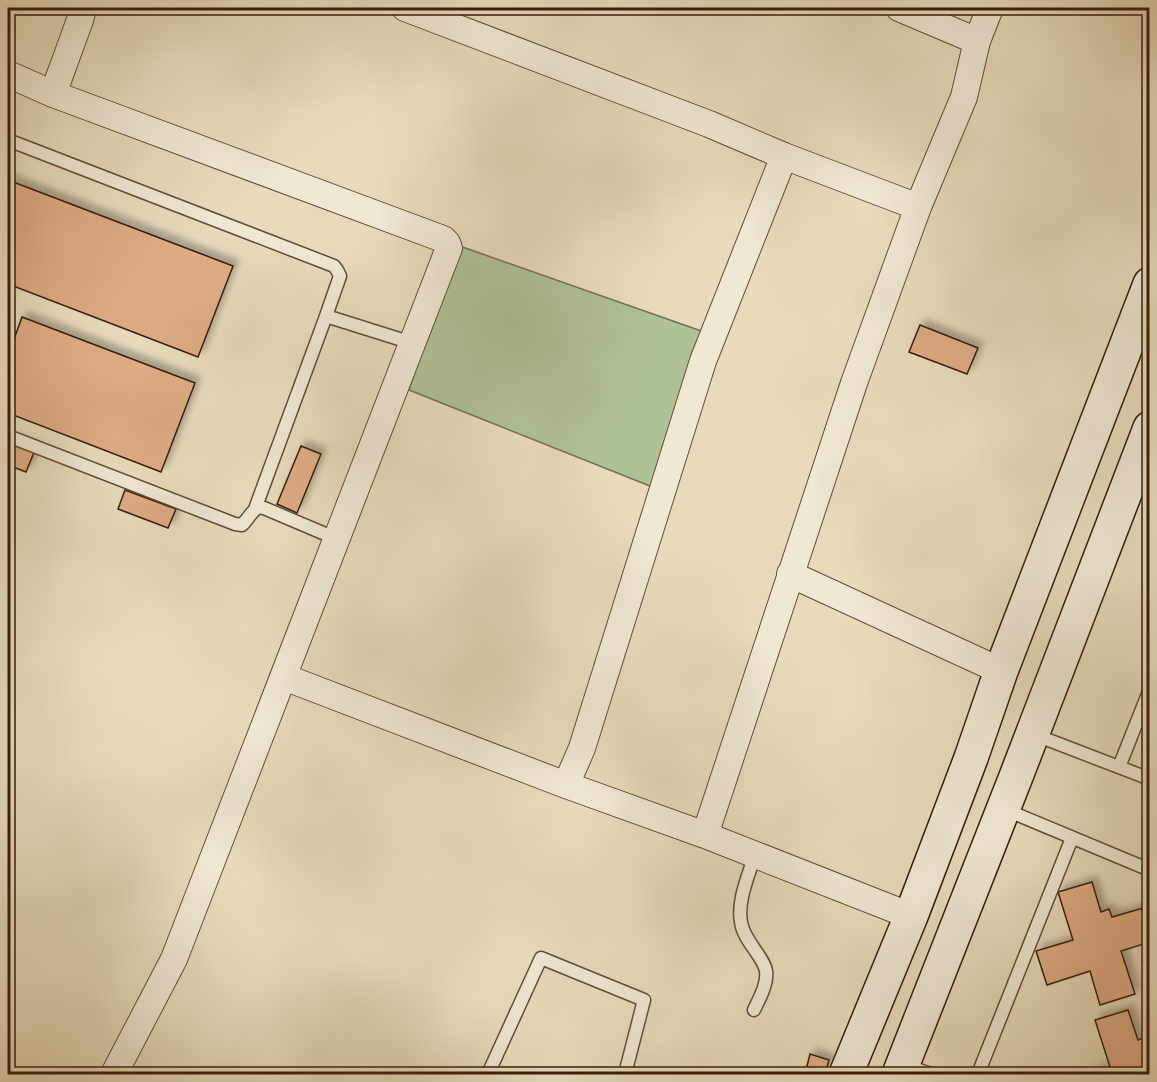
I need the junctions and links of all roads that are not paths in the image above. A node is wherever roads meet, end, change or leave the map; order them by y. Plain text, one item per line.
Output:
1 (83, 8) edge
2 (405, 8) edge
3 (899, 8) edge
4 (990, 8) edge
5 (977, 41) junction
6 (8, 74) edge
7 (53, 94) junction
8 (8, 140) edge
9 (784, 156) junction
10 (918, 207) junction
11 (1149, 284) edge
12 (326, 316) junction
13 (412, 343) junction
14 (1149, 428) edge
15 (8, 436) edge
16 (255, 509) junction
17 (337, 539) junction
18 (790, 574) junction
19 (1001, 671) junction
20 (284, 677) junction
21 (1149, 689) edge
22 (1032, 733) junction
23 (971, 758) junction
24 (1119, 767) junction
25 (1017, 774) junction
26 (1149, 779) edge
27 (566, 785) junction
28 (1003, 809) junction
29 (705, 835) junction
30 (1072, 838) junction
31 (755, 854) junction
32 (1149, 870) edge
33 (911, 916) junction
34 (754, 1010) dead end
35 (911, 1071) edge
36 (114, 1074) edge
37 (488, 1074) edge
38 (625, 1074) edge
39 (846, 1074) edge
40 (978, 1074) edge

1 - 7 street
2 - 9 street
3 - 5 street
4 - 5 street
5 - 10 street
6 - 7 street
7 - 13 street
8 - 12 lane
9 - 10 street
9 - 27 street
10 - 18 street
11 - 19 street
12 - 13 lane
12 - 16 lane
13 - 17 street
14 - 22 street
15 - 16 lane
16 - 17 lane
17 - 20 street
18 - 19 street
18 - 29 street
19 - 23 street
20 - 27 street
20 - 36 street
21 - 24 lane
22 - 24 lane
22 - 25 street
23 - 25 street
23 - 33 street
24 - 26 lane
25 - 28 street
27 - 29 street
28 - 30 lane
28 - 35 street
29 - 31 street
30 - 32 lane
30 - 40 lane
31 - 33 street
31 - 34 lane
33 - 39 street
37 - 38 lane

